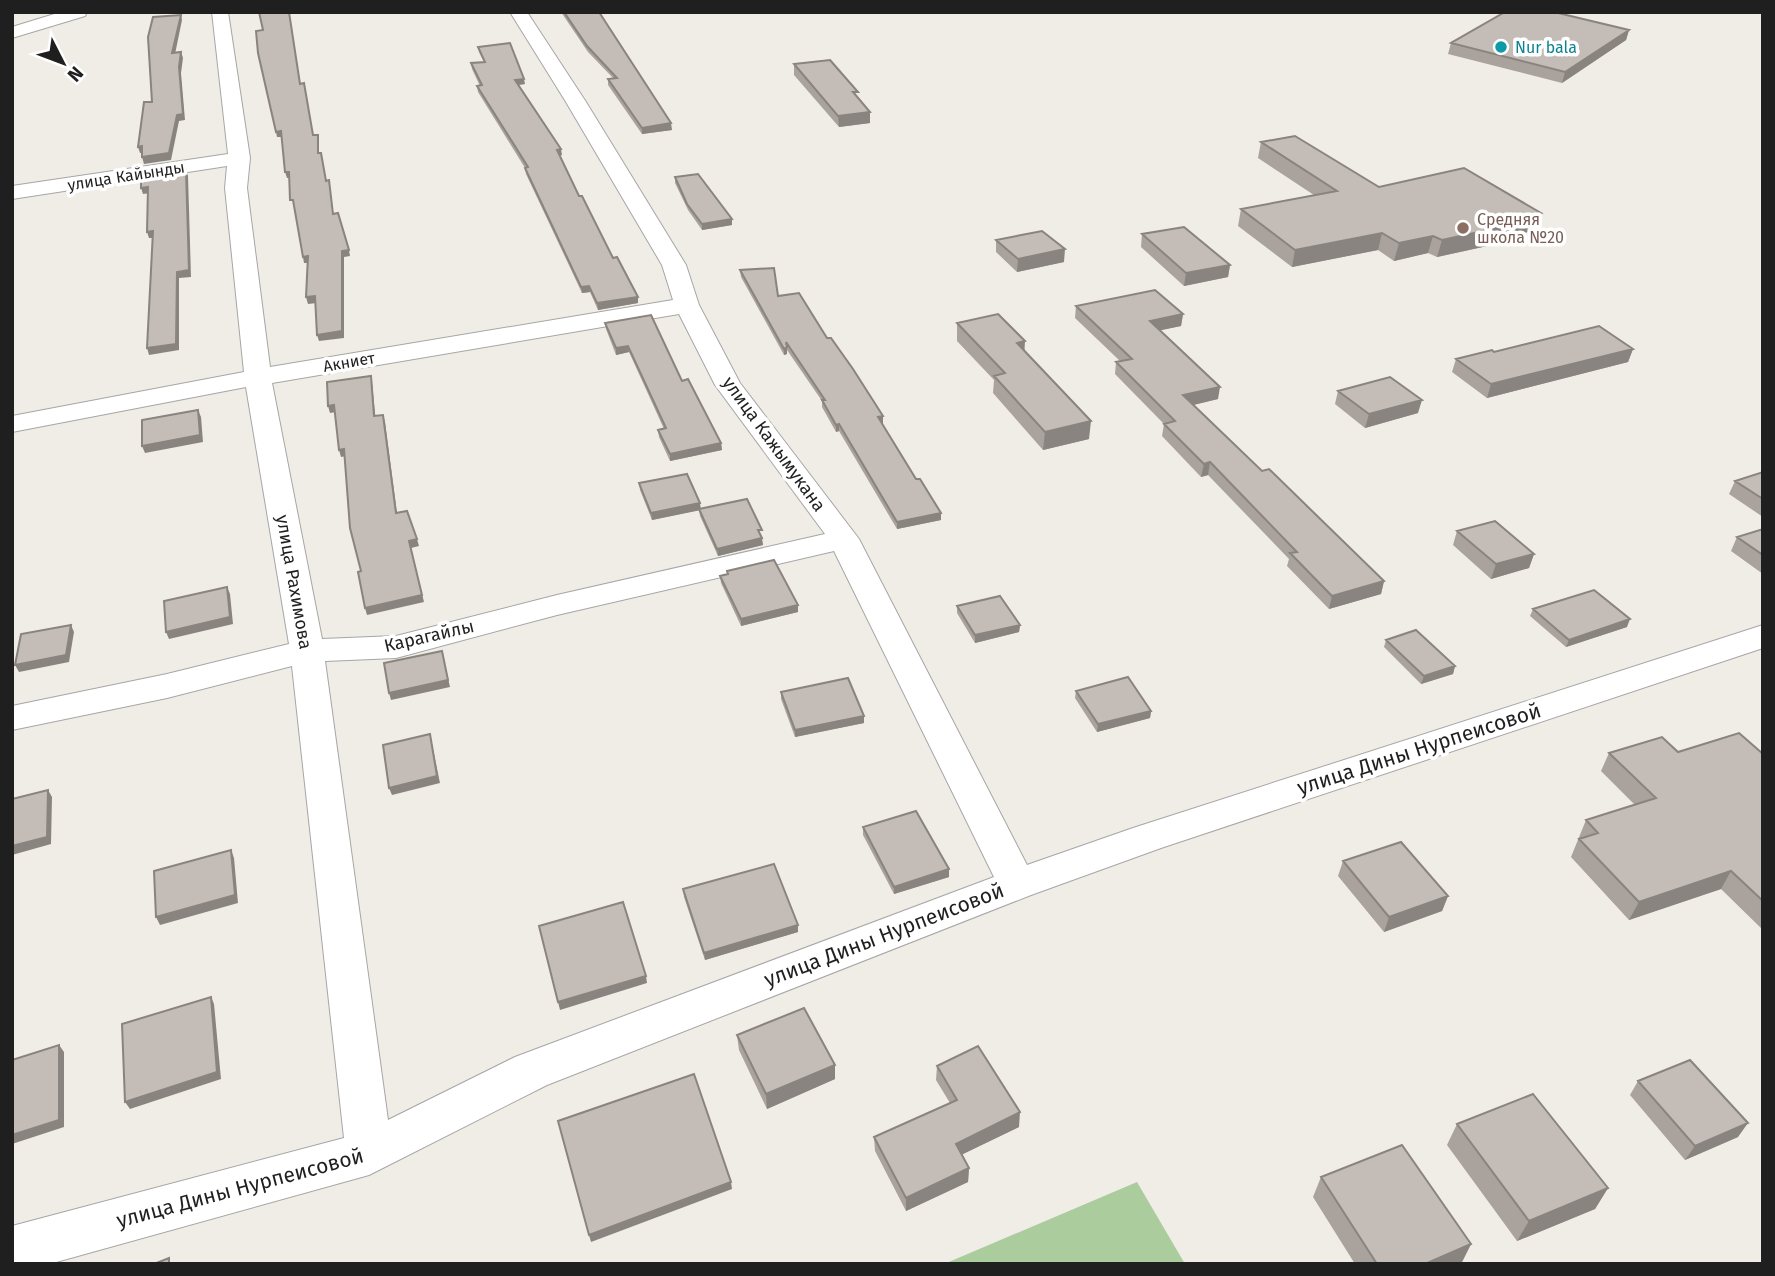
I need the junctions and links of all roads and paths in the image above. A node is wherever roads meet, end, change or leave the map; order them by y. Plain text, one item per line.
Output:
1 (79, 12) edge
2 (220, 12) edge
3 (518, 12) edge
4 (12, 33) edge
5 (240, 158) junction
6 (12, 193) edge
7 (687, 305) junction
8 (258, 377) junction
9 (12, 424) edge
10 (844, 539) junction
11 (1763, 636) edge
12 (307, 651) junction
13 (12, 718) edge
14 (1017, 884) junction
15 (369, 1153) junction
16 (12, 1250) edge

1 - 4 street
2 - 5 street, улица Рахимова
3 - 7 street, улица Кажымукана
5 - 6 street, улица Кайынды
5 - 8 street, улица Рахимова
7 - 8 street, Акниет
7 - 10 street, улица Кажымукана
8 - 9 street, Акниет
8 - 12 street, улица Рахимова
10 - 12 street, Карагайлы
10 - 14 street, улица Кажымукана
11 - 14 street, улица Дины Нурпеисовой
12 - 13 street, Карагайлы
12 - 15 street, улица Рахимова
14 - 15 street, улица Дины Нурпеисовой
15 - 16 street, улица Дины Нурпеисовой

